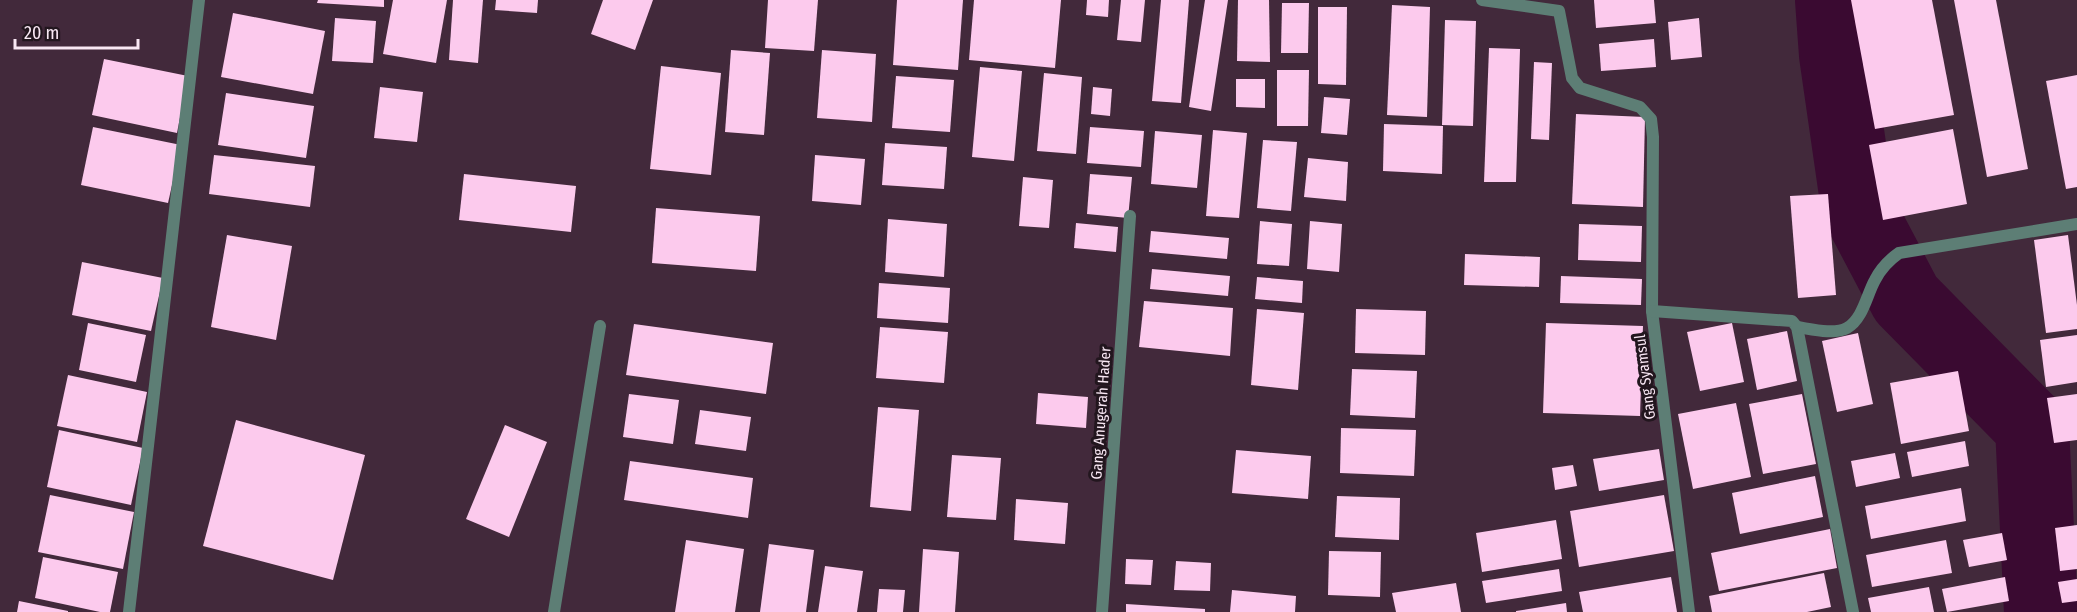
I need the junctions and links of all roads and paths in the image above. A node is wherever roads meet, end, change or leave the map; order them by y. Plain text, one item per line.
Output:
1 (199, 0) edge
2 (1482, 0) edge
3 (1130, 216) dead end
4 (2077, 224) edge
5 (1652, 311) junction
6 (600, 326) dead end
7 (1797, 327) junction
8 (129, 612) edge
9 (554, 612) edge
10 (1101, 612) edge
11 (1689, 612) edge
12 (1852, 612) edge

1 - 8 street
2 - 5 street, Gang Syamsul
3 - 10 street, Gang Anugerah Hader
4 - 7 street
5 - 7 street
5 - 11 street, Gang Syamsul
6 - 9 street
7 - 12 street

